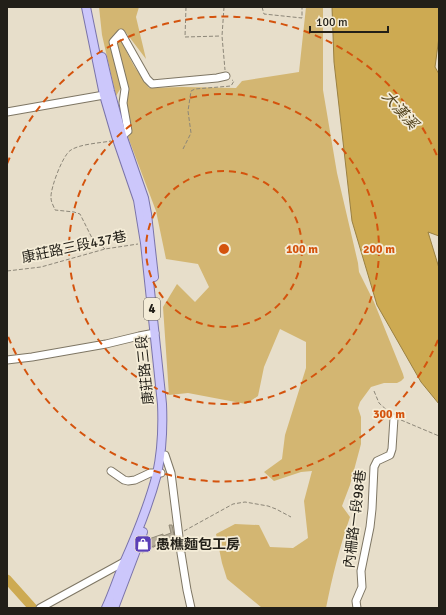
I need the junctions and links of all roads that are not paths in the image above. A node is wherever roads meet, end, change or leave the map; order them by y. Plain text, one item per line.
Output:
1 (86, 7) edge
2 (92, 7) edge
3 (226, 76) dead end
4 (104, 95) junction
5 (7, 112) edge
6 (120, 138) junction
7 (155, 334) junction
8 (7, 360) edge
9 (394, 418) road end
10 (165, 455) junction
11 (111, 471) dead end
12 (159, 473) junction
13 (124, 562) junction
14 (40, 608) edge
15 (106, 608) edge
16 (114, 608) edge
17 (191, 608) edge
18 (357, 608) edge

1 - 4 main road, 康莊路三段 / 4
2 - 6 main road, 康莊路三段 / 4
3 - 6 street
4 - 5 street
4 - 6 main road, 康莊路三段 / 4
6 - 7 main road, 康莊路三段 / 4
6 - 10 main road, 康莊路三段 / 4
7 - 8 street
7 - 12 main road, 康莊路三段 / 4
9 - 18 street, 內柵路一段98巷
10 - 12 main road, 康莊路三段 / 4
10 - 17 street
11 - 12 street
12 - 13 main road, 康莊路三段 / 4
12 - 16 main road, 康莊路三段 / 4
13 - 14 street
13 - 15 main road, 康莊路三段 / 4

